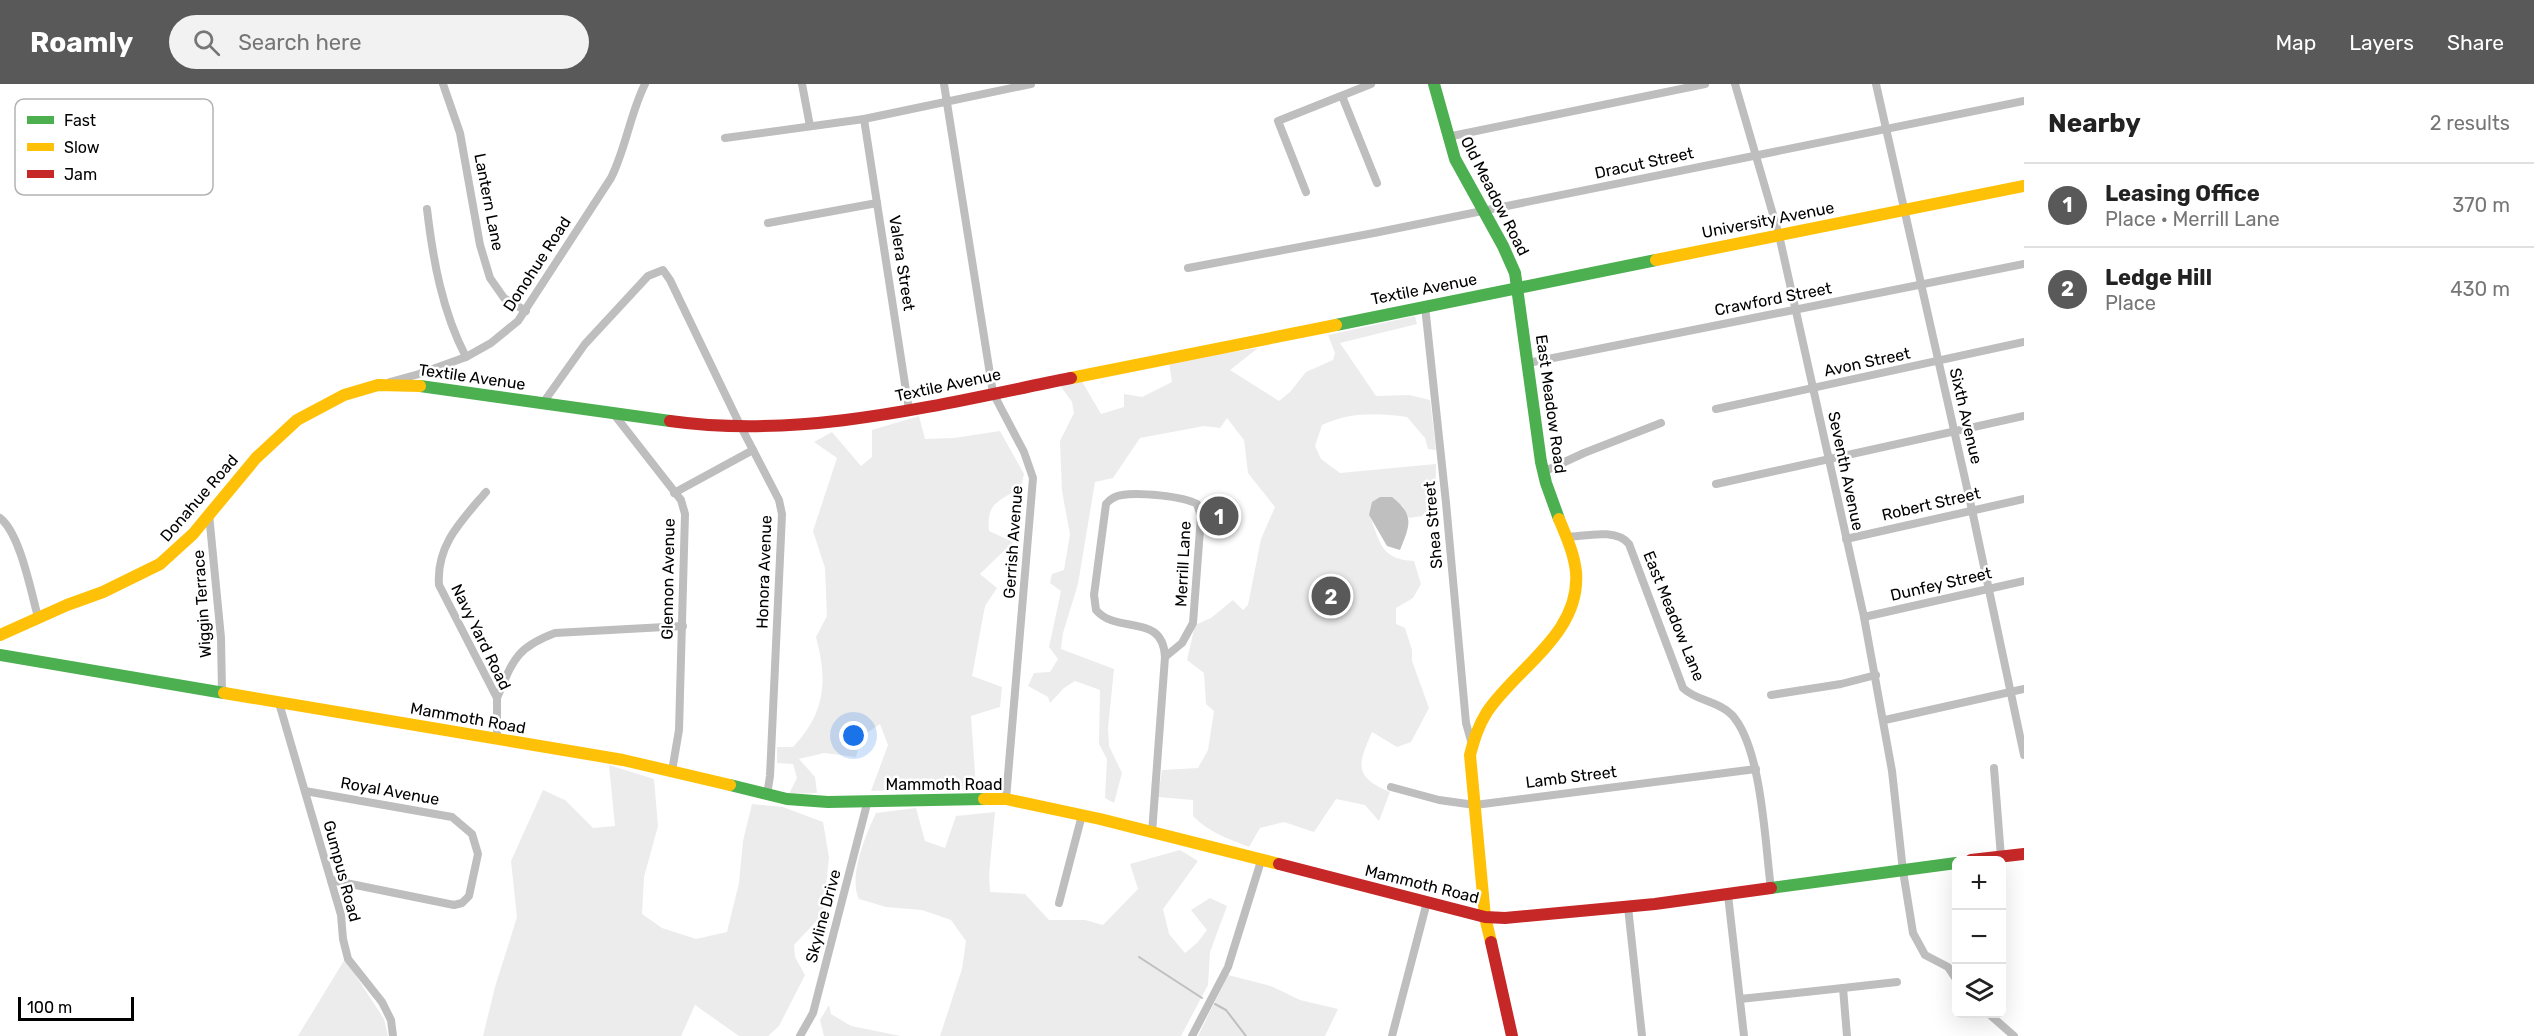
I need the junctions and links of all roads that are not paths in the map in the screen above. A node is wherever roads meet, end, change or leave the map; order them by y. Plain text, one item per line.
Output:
1 (443, 84) edge
2 (645, 84) edge
3 (802, 84) edge
4 (944, 84) edge
5 (1031, 84) edge
6 (1371, 84) edge
7 (1434, 84) edge
8 (1705, 84) edge
9 (1735, 84) edge
10 (1876, 84) edge
11 (1342, 96) junction
12 (2024, 101) edge
13 (947, 102) junction
14 (864, 119) junction
15 (810, 126) junction
16 (1886, 128) junction
17 (1447, 137) junction
18 (725, 138) dead end
19 (1756, 155) junction
20 (1377, 183) dead end
21 (2024, 186) edge
22 (1306, 192) dead end
23 (877, 204) junction
24 (427, 209) dead end
25 (1904, 210) junction
26 (1484, 211) junction
27 (768, 224) dead end
28 (1779, 235) junction
29 (2024, 264) edge
30 (1188, 268) dead end
31 (1921, 285) junction
32 (1518, 287) junction
33 (1425, 306) junction
34 (1794, 310) junction
35 (526, 311) junction
36 (1523, 323) joint
37 (2024, 342) edge
38 (466, 357) junction
39 (1938, 361) junction
40 (1528, 363) junction
41 (378, 385) junction
42 (1813, 389) junction
43 (993, 393) junction
44 (543, 403) junction
45 (1716, 409) dead end
46 (909, 410) junction
47 (613, 413) junction
48 (2024, 417) edge
49 (1661, 423) dead end
50 (740, 425) junction
51 (1954, 432) junction
52 (753, 450) junction
53 (1830, 460) junction
54 (1543, 472) junction
55 (1716, 484) dead end
56 (486, 492) dead end
57 (674, 493) junction
58 (2024, 499) edge
59 (1972, 510) junction
60 (209, 514) junction
61 (0, 518) edge
62 (1567, 537) junction
63 (1846, 539) junction
64 (2024, 581) edge
65 (1989, 589) junction
66 (38, 617) junction
67 (1864, 617) junction
68 (683, 626) junction
69 (1, 635) edge
70 (0, 655) edge
71 (1165, 657) junction
72 (14, 658) junction
73 (1876, 675) junction
74 (2024, 689) edge
75 (222, 692) junction
76 (2011, 692) junction
77 (1771, 695) dead end
78 (497, 698) junction
79 (279, 703) junction
80 (1885, 720) junction
81 (497, 739) junction
82 (1471, 741) junction
83 (2024, 755) edge
84 (1994, 768) dead end
85 (1756, 769) junction
86 (672, 771) junction
87 (1391, 787) dead end
88 (305, 791) junction
89 (767, 795) junction
90 (1006, 799) junction
91 (868, 800) junction
92 (1475, 805) junction
93 (1082, 815) junction
94 (1152, 833) junction
95 (2024, 854) edge
96 (2001, 856) edge
97 (2006, 856) edge
98 (1261, 861) junction
99 (1952, 864) edge
100 (1903, 871) junction
101 (331, 880) junction
102 (1771, 889) junction
103 (1728, 895) junction
104 (1427, 902) junction
105 (1059, 903) dead end
106 (1628, 907) junction
107 (1485, 917) junction
108 (1952, 973) edge
109 (1897, 982) dead end
110 (1843, 988) junction
111 (1740, 999) junction
112 (1992, 1018) edge
113 (2003, 1032) edge
114 (393, 1036) edge
115 (800, 1036) edge
116 (1192, 1036) edge
117 (1392, 1036) edge
118 (1512, 1036) edge
119 (1642, 1036) edge
120 (1744, 1036) edge
121 (1847, 1036) edge
122 (2014, 1036) edge

1 - 35 street, Lantern Lane
2 - 35 street, Donohue Road
3 - 15 street
4 - 13 street, Gerrish Avenue
5 - 13 street
6 - 11 street
7 - 17 main road, Old Meadow Road
8 - 17 street
9 - 19 street, Seventh Avenue
10 - 16 street, Sixth Avenue
11 - 20 street
11 - 22 street
12 - 16 street, Dracut Street
13 - 14 street
13 - 43 street, Gerrish Avenue
14 - 15 street
14 - 23 street, Valera Street
15 - 18 street
16 - 19 street, Dracut Street
16 - 25 street, Sixth Avenue
17 - 26 main road, Old Meadow Road
19 - 26 street, Dracut Street
19 - 28 street, Seventh Avenue
21 - 25 main road, University Avenue
23 - 27 street
23 - 46 street, Valera Street
24 - 38 street
25 - 28 main road, University Avenue
25 - 31 street, Sixth Avenue
26 - 30 street, Dracut Street
26 - 32 main road, Old Meadow Road
28 - 32 main road, University Avenue
28 - 34 street, Seventh Avenue
29 - 31 street, Crawford Street
31 - 34 street, Crawford Street
31 - 39 street, Sixth Avenue
32 - 33 main road, Textile Avenue
32 - 36 main road, Old Meadow Road
33 - 43 main road, Textile Avenue
33 - 82 street, Shea Street
34 - 40 street, Crawford Street
34 - 42 street, Seventh Avenue
35 - 38 street, Donohue Road
36 - 40 main road, East Meadow Road
37 - 39 street, Avon Street
38 - 41 street, Donohue Road
39 - 42 street, Avon Street
39 - 51 street, Sixth Avenue
40 - 54 main road, East Meadow Road
41 - 44 main road, Textile Avenue
41 - 60 main road, Donahue Road
42 - 45 street, Avon Street
42 - 53 street, Seventh Avenue
43 - 46 main road, Textile Avenue
43 - 90 street, Gerrish Avenue
44 - 47 main road, Textile Avenue
44 - 50 street, Honora Avenue
46 - 50 main road, Textile Avenue
47 - 50 main road, Textile Avenue
47 - 57 street, Glennon Avenue
48 - 51 street
49 - 54 street
50 - 52 street, Honora Avenue
51 - 53 street
51 - 59 street, Sixth Avenue
52 - 57 street
52 - 89 street, Honora Avenue
53 - 55 street
53 - 63 street, Seventh Avenue
54 - 62 main road, East Meadow Road
56 - 78 street, Navy Yard Road
57 - 68 street, Glennon Avenue
58 - 59 street, Robert Street
59 - 63 street, Robert Street
59 - 65 street, Sixth Avenue
60 - 66 main road, Donahue Road
60 - 75 street, Wiggin Terrace
61 - 66 street
62 - 82 main road, East Meadow Road
62 - 85 street, East Meadow Lane
63 - 67 street, Seventh Avenue
64 - 65 street, Dunfey Street
65 - 67 street, Dunfey Street
65 - 76 street, Sixth Avenue
66 - 69 main road, Donahue Road
67 - 73 street, Seventh Avenue
68 - 78 street
68 - 86 street, Glennon Avenue
69 - 72 main road, Donahue Road
70 - 72 main road, Mammoth Road
71 - 71 street, Merrill Lane
71 - 94 street, Merrill Lane
72 - 75 main road, Mammoth Road
73 - 77 street
73 - 80 street, Seventh Avenue
74 - 76 street
75 - 79 main road, Mammoth Road
76 - 80 street
76 - 83 street, Sixth Avenue
78 - 81 street, Navy Yard Road
79 - 81 main road, Mammoth Road
79 - 88 street, Gumpus Road
80 - 100 street, Seventh Avenue
81 - 86 main road, Mammoth Road
82 - 92 main road
84 - 96 street
85 - 92 street, Lamb Street
85 - 102 street
86 - 89 main road, Mammoth Road
87 - 92 street, Lamb Street
88 - 101 street, Gumpus Road
88 - 101 street, Royal Avenue
89 - 91 main road, Mammoth Road
90 - 91 main road, Mammoth Road
90 - 93 main road, Mammoth Road
91 - 115 street, Skyline Drive
92 - 107 main road
93 - 94 main road, Mammoth Road
93 - 105 street
94 - 98 main road, Mammoth Road
95 - 97 main road
98 - 104 main road, Mammoth Road
98 - 116 street
99 - 100 main road, Mammoth Road
100 - 102 main road, Mammoth Road
100 - 108 street, Seventh Avenue
101 - 114 street, Gumpus Road
102 - 103 main road, Mammoth Road
103 - 106 main road, Mammoth Road
103 - 111 street
104 - 107 main road, Mammoth Road
104 - 117 street
106 - 107 main road, Mammoth Road
106 - 119 street
107 - 118 main road
109 - 110 street
110 - 111 street
110 - 121 street
111 - 120 street
112 - 113 street
113 - 122 street

